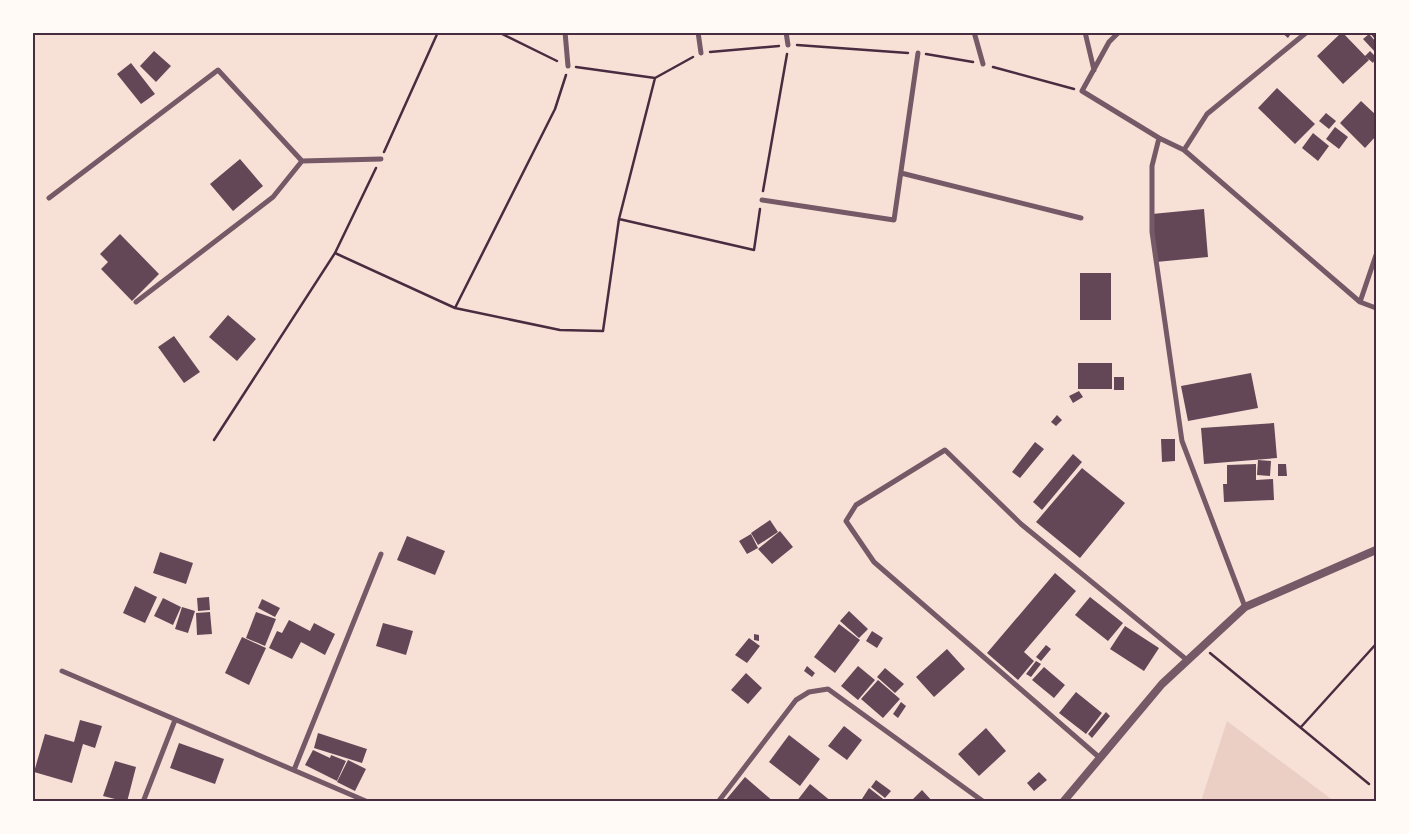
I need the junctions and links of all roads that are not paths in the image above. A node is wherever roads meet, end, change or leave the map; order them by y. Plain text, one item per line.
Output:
1 (565, 32) edge
2 (698, 32) edge
3 (786, 32) edge
4 (974, 32) edge
5 (1085, 32) edge
6 (1118, 32) edge
7 (1307, 32) edge
8 (788, 45) road end
9 (700, 53) road end
10 (918, 53) road end
11 (983, 64) road end
12 (568, 66) road end
13 (1094, 70) junction
14 (1159, 138) junction
15 (1184, 150) junction
16 (381, 159) road end
17 (302, 161) junction
18 (901, 173) junction
19 (48, 198) dead end
20 (762, 200) road end
21 (1081, 218) dead end
22 (1376, 255) edge
23 (136, 302) dead end
24 (1360, 302) junction
25 (1376, 308) edge
26 (1376, 550) edge
27 (381, 554) dead end
28 (1245, 607) junction
29 (1187, 660) junction
30 (62, 671) dead end
31 (175, 720) junction
32 (1100, 758) junction
33 (294, 770) junction
34 (142, 802) edge
35 (368, 802) edge
36 (718, 802) edge
37 (984, 802) edge
38 (1063, 802) edge

1 - 12 street
2 - 9 street
3 - 8 street
4 - 11 street
5 - 13 street
6 - 13 street
7 - 15 street
10 - 18 street
13 - 14 street
14 - 15 street
14 - 28 street
15 - 24 street
16 - 17 street
17 - 19 street
17 - 23 street
18 - 20 street
18 - 21 street
22 - 24 street
24 - 25 street
26 - 28 street
27 - 33 street
28 - 29 street
29 - 32 street
29 - 32 street
30 - 31 street
31 - 33 street
31 - 34 street
32 - 38 street
33 - 35 street
36 - 37 street

